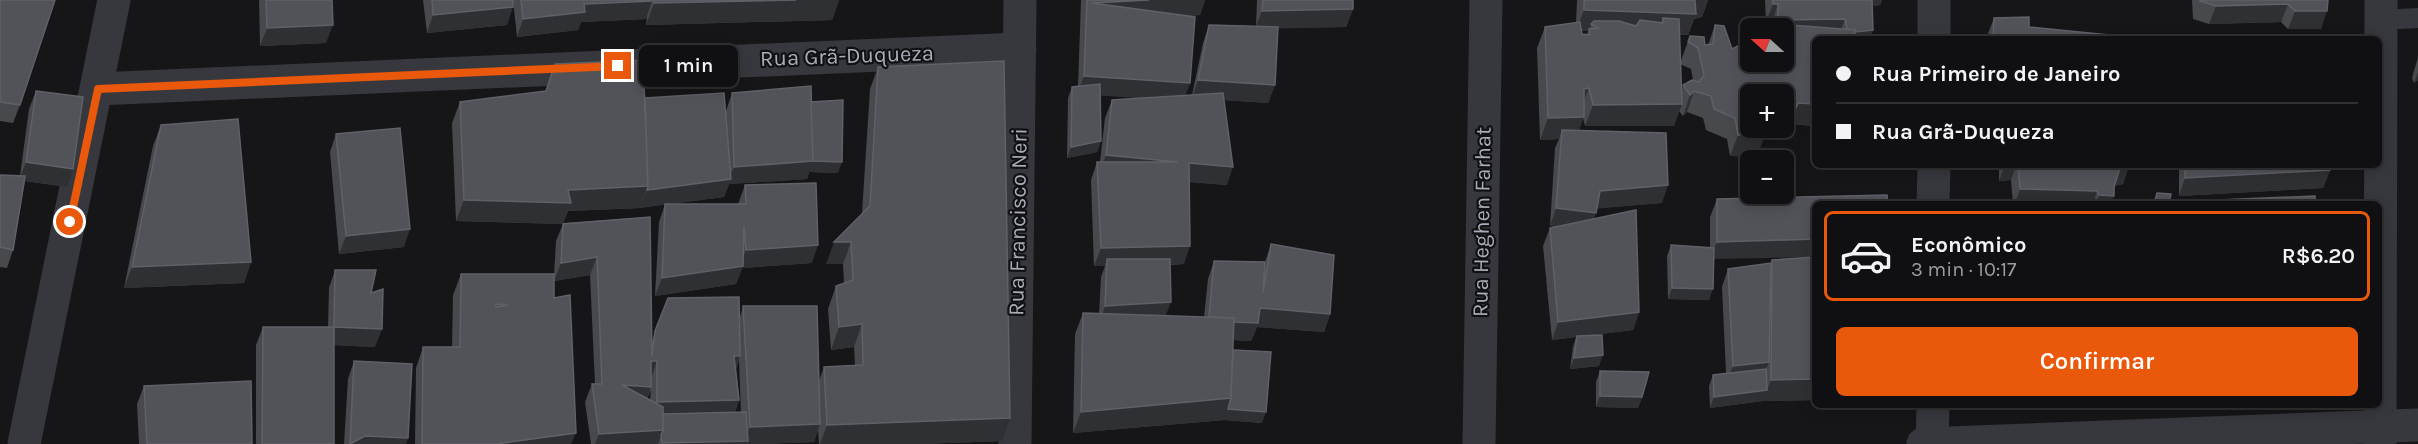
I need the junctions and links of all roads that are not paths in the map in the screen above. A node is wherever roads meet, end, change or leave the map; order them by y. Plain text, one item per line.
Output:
1 (114, 0) edge
2 (1020, 0) edge
3 (1486, 0) edge
4 (1934, 0) edge
5 (2381, 10) edge
6 (2418, 18) edge
7 (1934, 36) edge
8 (2381, 36) edge
9 (1020, 49) junction
10 (98, 89) junction
11 (1934, 168) edge
12 (2381, 168) edge
13 (1933, 201) edge
14 (2381, 201) edge
15 (1933, 408) edge
16 (2380, 408) edge
17 (2418, 425) edge
18 (2380, 436) edge
19 (24, 444) edge
20 (1014, 444) edge
21 (1479, 444) edge
22 (1923, 444) edge
23 (1932, 444) edge

1 - 10 street
2 - 9 street, Rua Francisco Neri
3 - 21 street, Rua Heghen Farhat
4 - 7 street
5 - 6 lane
5 - 8 street
9 - 10 street, Rua Grã-Duqueza
9 - 20 street, Rua Francisco Neri
10 - 19 street
11 - 13 street
12 - 14 street
15 - 23 street
16 - 18 street
17 - 18 street
18 - 23 street
22 - 23 street

